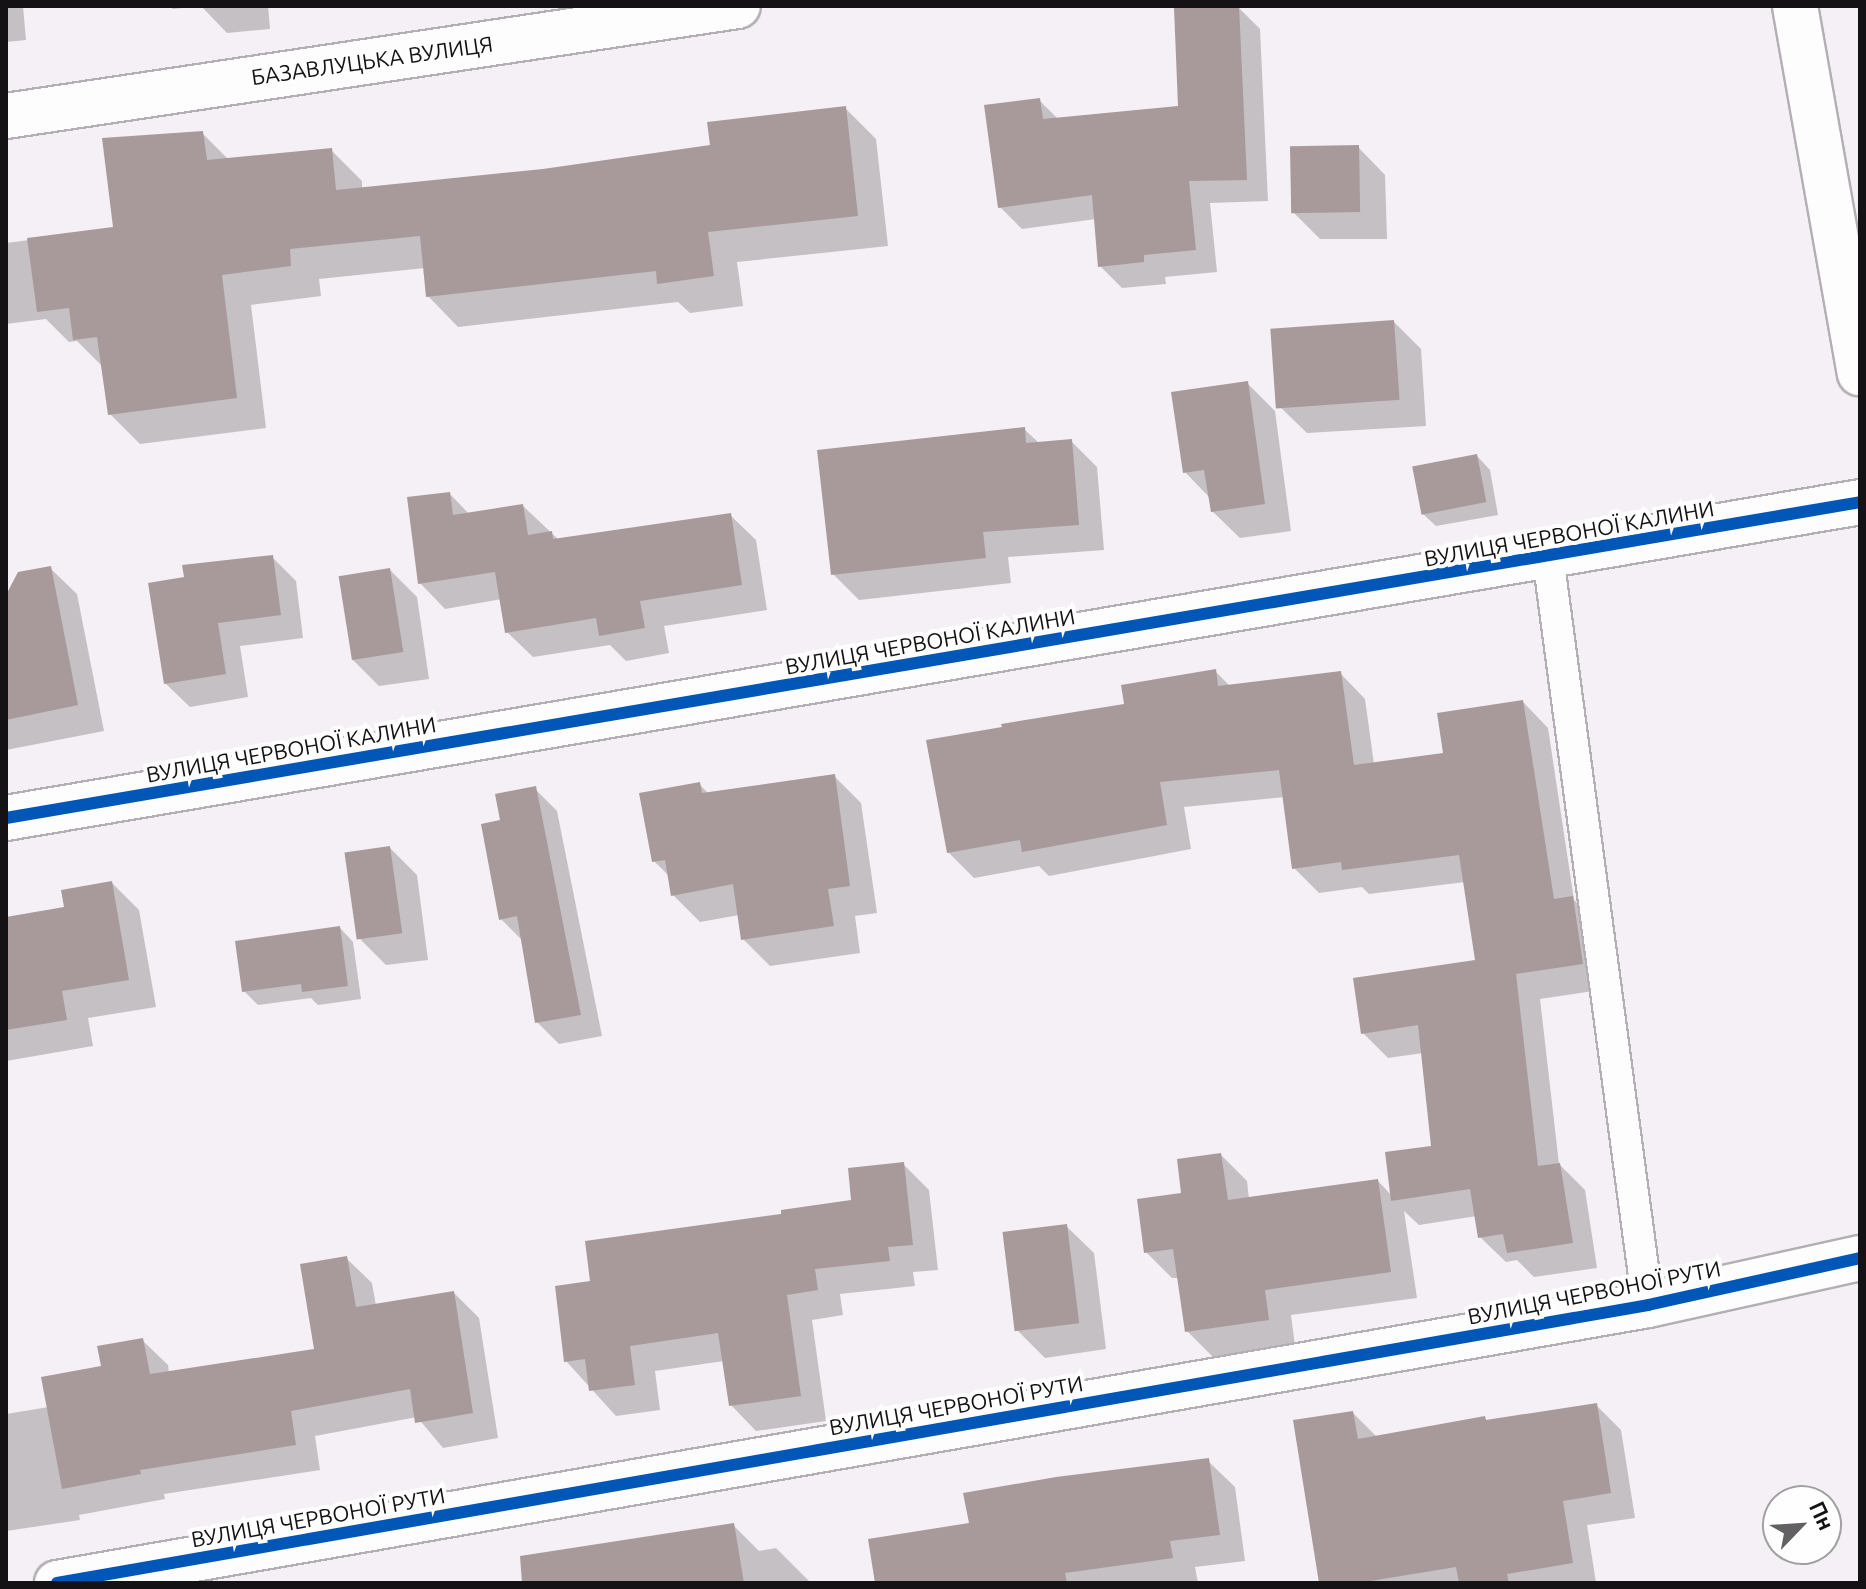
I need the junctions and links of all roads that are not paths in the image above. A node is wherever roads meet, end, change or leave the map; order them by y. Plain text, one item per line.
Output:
1 (738, 6) edge
2 (1795, 6) edge
3 (6, 116) edge
4 (1860, 373) edge
5 (1860, 502) edge
6 (1548, 557) junction
7 (6, 818) edge
8 (1860, 1258) edge
9 (1648, 1305) junction
10 (57, 1583) edge

1 - 3 street, БАЗАВЛУЦЬКА ВУЛИЦЯ
2 - 4 street
5 - 6 street, ВУЛИЦЯ ЧЕРВОНОЇ КАЛИНИ
6 - 7 street, ВУЛИЦЯ ЧЕРВОНОЇ КАЛИНИ
6 - 9 lane
8 - 9 street, ВУЛИЦЯ ЧЕРВОНОЇ РУТИ
9 - 10 street, ВУЛИЦЯ ЧЕРВОНОЇ РУТИ

